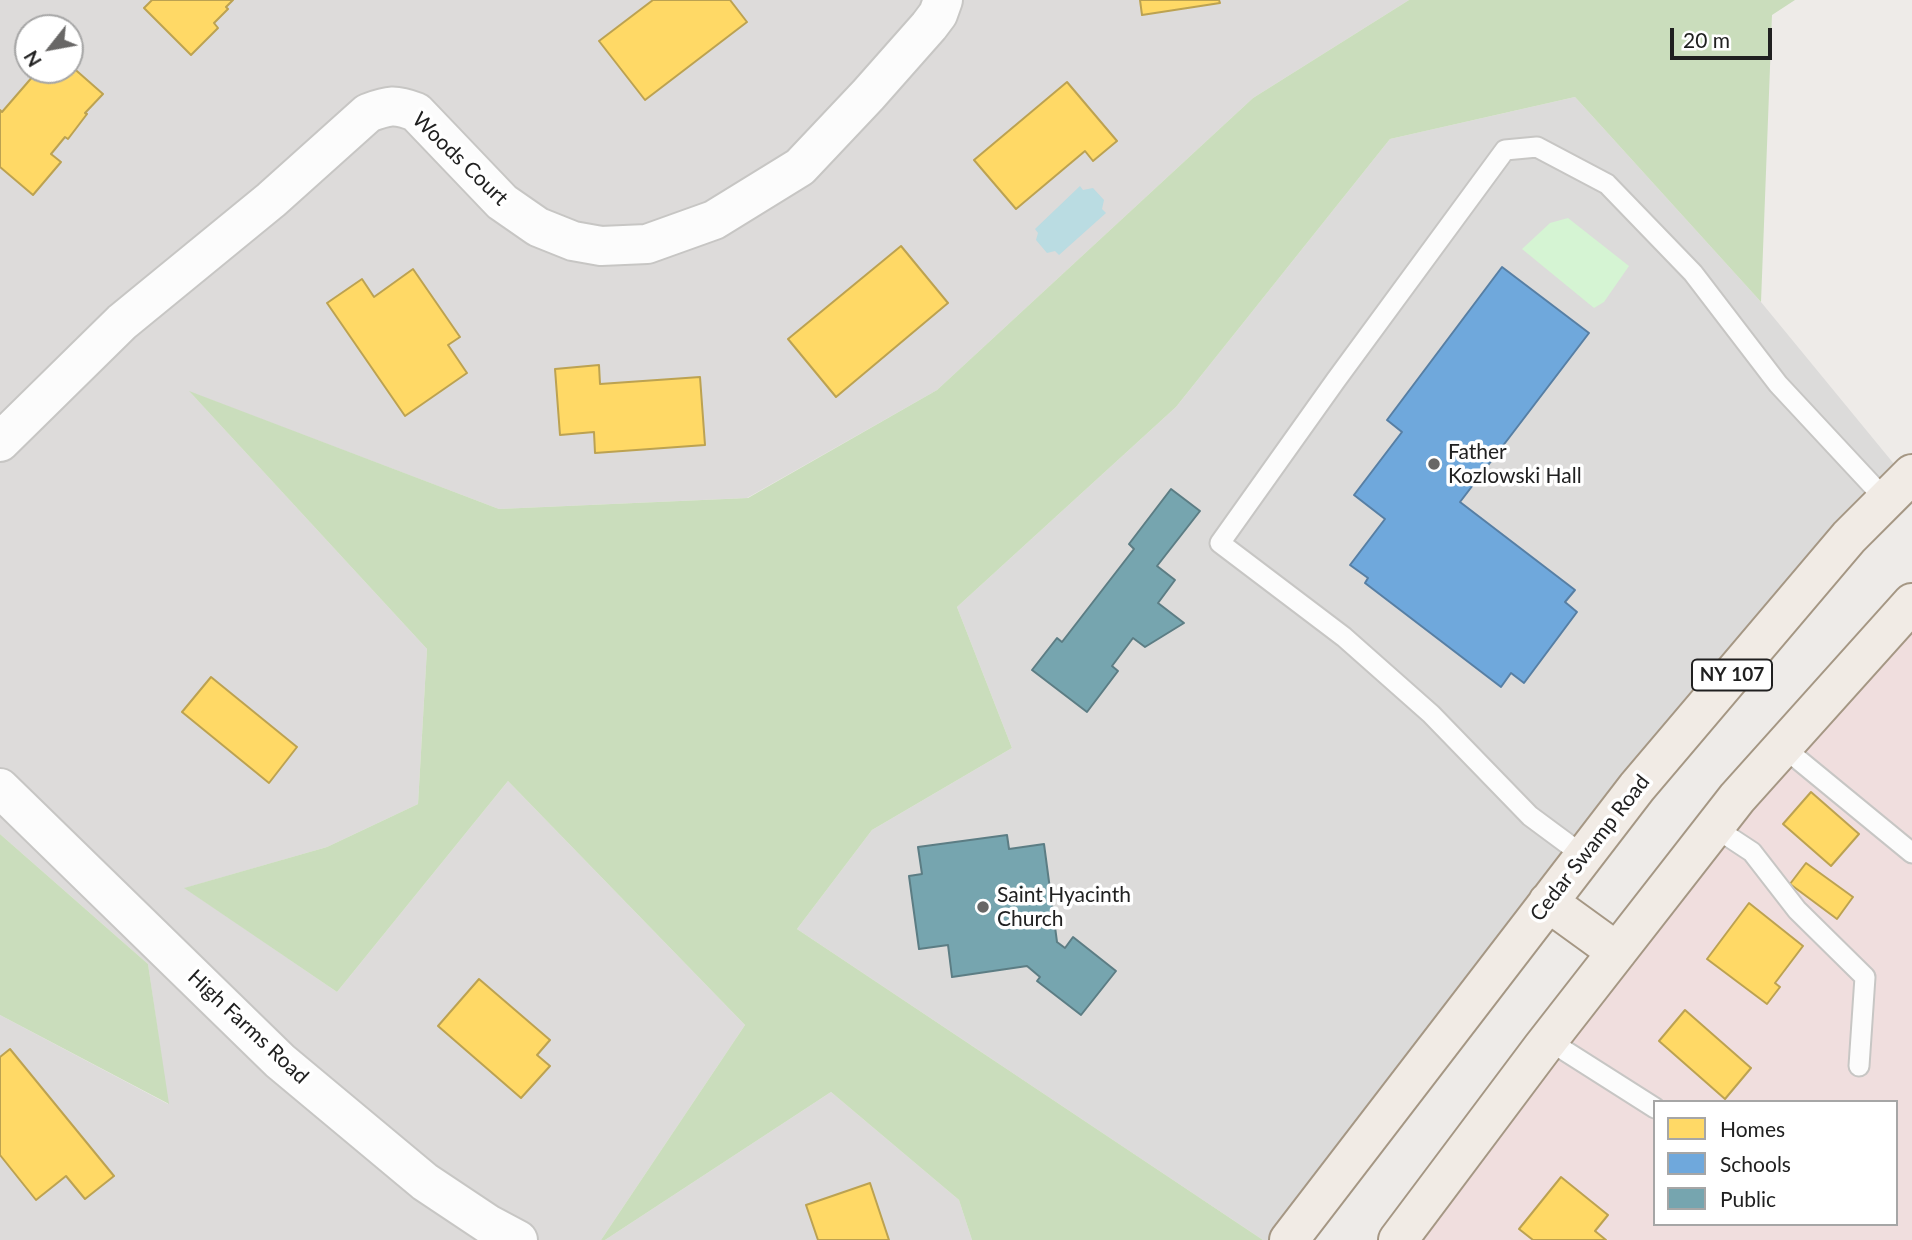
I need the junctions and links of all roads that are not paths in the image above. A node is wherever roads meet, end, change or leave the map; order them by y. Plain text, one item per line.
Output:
1 (943, 0) edge
2 (0, 442) edge
3 (1903, 496) edge
4 (1907, 616) edge
5 (1783, 747) junction
6 (0, 788) edge
7 (1714, 827) junction
8 (1912, 853) edge
9 (1584, 856) junction
10 (1548, 902) junction
11 (1616, 953) junction
12 (1548, 1040) junction
13 (1859, 1066) dead end
14 (1653, 1107) edge
15 (518, 1240) edge
16 (1289, 1240) edge
17 (1398, 1240) edge

1 - 2 street, Woods Court
3 - 9 main road, Cedar Swamp Road / NY 107
3 - 9 lane
4 - 5 main road
5 - 7 main road
5 - 8 lane
6 - 15 street, High Farms Road
7 - 11 main road
7 - 13 lane
9 - 10 main road, Cedar Swamp Road / NY 107
10 - 11 main road
10 - 16 main road, Cedar Swamp Road / NY 107
11 - 12 main road
12 - 14 lane
12 - 17 main road

